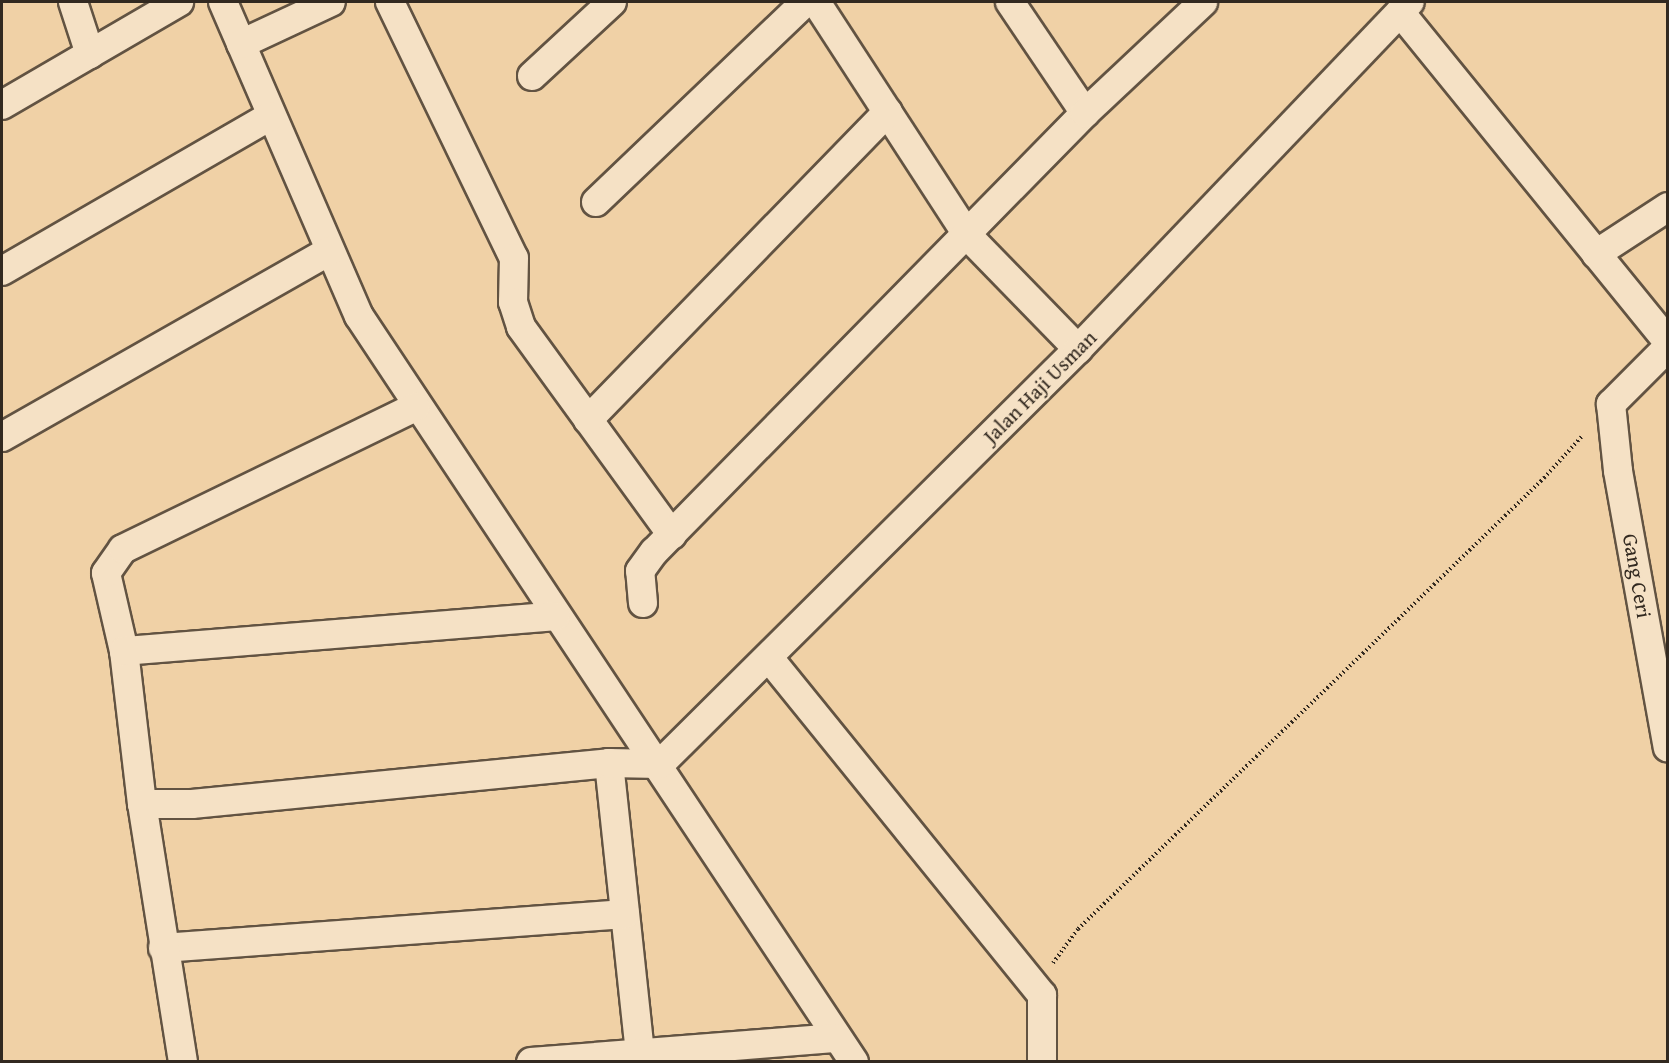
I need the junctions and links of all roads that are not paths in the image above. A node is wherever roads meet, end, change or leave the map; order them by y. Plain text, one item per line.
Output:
1 (73, 2) edge
2 (179, 2) edge
3 (223, 2) edge
4 (331, 2) edge
5 (390, 2) edge
6 (612, 2) edge
7 (806, 2) edge
8 (816, 2) edge
9 (1010, 2) edge
10 (1187, 7) edge
11 (1405, 7) edge
12 (241, 44) junction
13 (90, 54) junction
14 (532, 76) dead end
15 (2, 105) edge
16 (888, 112) junction
17 (1084, 113) junction
18 (271, 116) junction
19 (596, 202) dead end
20 (1668, 207) edge
21 (968, 236) junction
22 (330, 251) junction
23 (1596, 254) junction
24 (2, 271) edge
25 (1668, 342) edge
26 (1668, 347) edge
27 (1078, 349) junction
28 (415, 407) junction
29 (588, 420) junction
30 (2, 437) edge
31 (672, 535) junction
32 (643, 603) dead end
33 (556, 616) junction
34 (124, 651) junction
35 (769, 658) junction
36 (1668, 748) edge
37 (609, 763) junction
38 (660, 764) junction
39 (142, 804) junction
40 (625, 914) junction
41 (164, 948) junction
42 (837, 1038) junction
43 (640, 1053) junction
44 (183, 1062) edge
45 (531, 1062) edge
46 (854, 1062) edge
47 (1042, 1062) edge

1 - 13 street
2 - 13 street
3 - 12 street
4 - 12 street
5 - 29 street
6 - 14 street
7 - 19 street
8 - 16 street
9 - 17 street
10 - 17 street
11 - 23 street
11 - 27 street, Jalan Haji Usman
12 - 18 street
13 - 15 street
16 - 21 street
16 - 29 street
17 - 21 street
18 - 22 street
18 - 24 street
20 - 23 street
21 - 27 street
21 - 31 street
22 - 28 street
22 - 30 street
23 - 25 street
26 - 36 street, Gang Ceri
27 - 35 street, Jalan Haji Usman
28 - 33 street
28 - 34 street
29 - 31 street
31 - 32 street
33 - 34 street
33 - 38 street
34 - 39 street
35 - 38 street, Jalan Haji Usman
35 - 47 street
37 - 38 street
37 - 39 street
37 - 40 street
38 - 42 street
39 - 41 street
40 - 41 street
40 - 43 street
41 - 44 street
42 - 43 street
42 - 46 street
43 - 45 street

